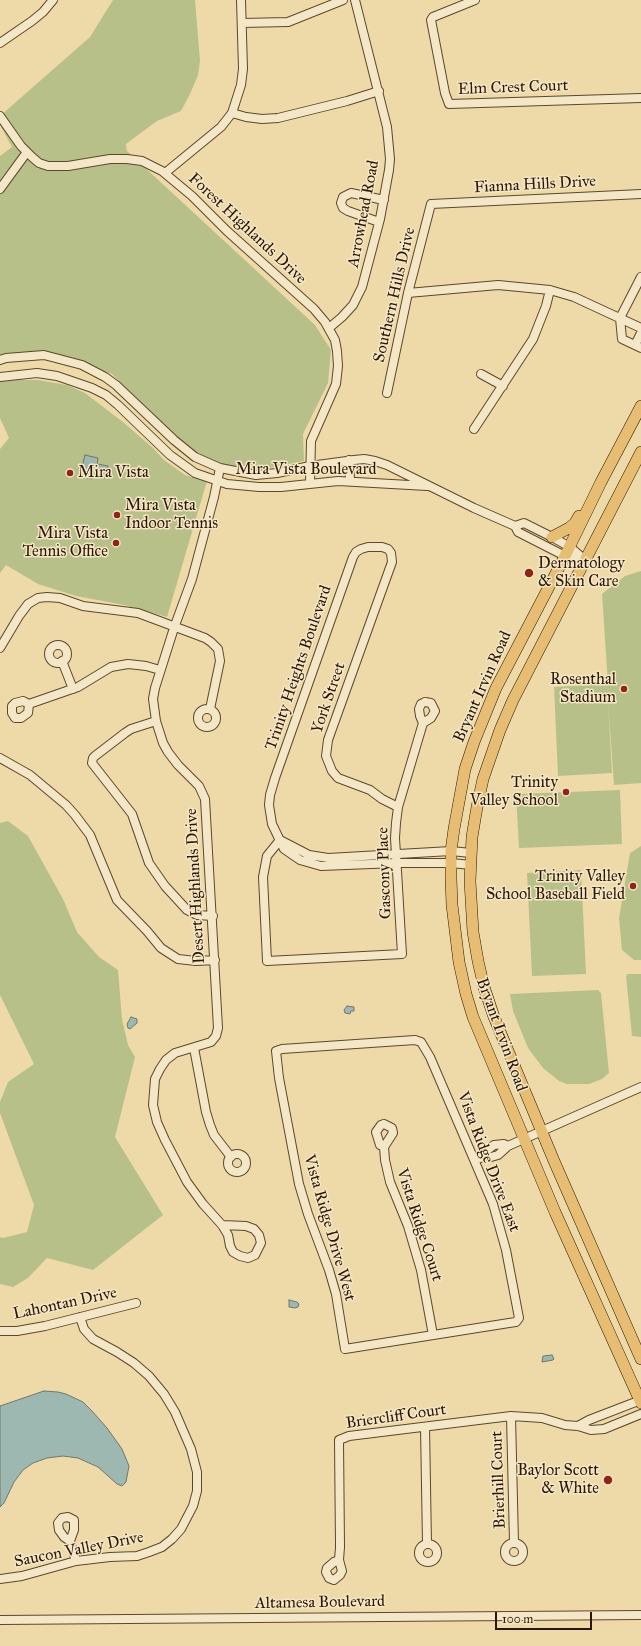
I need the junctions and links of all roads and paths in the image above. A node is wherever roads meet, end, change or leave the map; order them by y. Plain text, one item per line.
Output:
1 (53, 0) edge
2 (241, 0) edge
3 (343, 0) edge
4 (355, 0) edge
5 (476, 0) edge
6 (242, 23) junction
7 (0, 43) edge
8 (379, 91) junction
9 (641, 98) edge
10 (232, 113) junction
11 (0, 116) edge
12 (27, 152) junction
13 (165, 174) junction
14 (0, 189) edge
15 (641, 194) edge
16 (384, 200) junction
17 (431, 204) joint
18 (379, 222) junction
19 (641, 277) edge
20 (550, 290) junction
21 (408, 293) junction
22 (620, 318) junction
23 (329, 328) junction
24 (641, 328) edge
25 (641, 334) edge
26 (638, 347) edge
27 (0, 360) edge
28 (481, 374) dead end
29 (0, 377) edge
30 (503, 386) junction
31 (387, 393) dead end
32 (641, 406) edge
33 (474, 429) dead end
34 (641, 452) edge
35 (349, 460) junction
36 (310, 466) junction
37 (220, 468) junction
38 (350, 481) junction
39 (217, 482) junction
40 (601, 482) junction
41 (310, 483) junction
42 (432, 487) junction
43 (514, 526) junction
44 (552, 536) junction
45 (568, 552) junction
46 (585, 560) junction
47 (392, 562) joint
48 (174, 628) junction
49 (0, 648) edge
50 (62, 661) dead end
51 (160, 670) junction
52 (73, 689) junction
53 (29, 704) dead end
54 (210, 709) dead end
55 (156, 721) junction
56 (423, 723) dead end
57 (0, 758) edge
58 (398, 808) junction
59 (280, 840) junction
60 (451, 851) junction
61 (471, 853) junction
62 (396, 855) junction
63 (397, 863) junction
64 (451, 863) junction
65 (471, 865) junction
66 (213, 916) junction
67 (215, 960) junction
68 (421, 1042) joint
69 (194, 1048) junction
70 (641, 1087) edge
71 (542, 1131) junction
72 (524, 1139) junction
73 (384, 1147) dead end
74 (231, 1157) dead end
75 (475, 1160) junction
76 (222, 1225) junction
77 (136, 1303) dead end
78 (80, 1317) junction
79 (0, 1331) edge
80 (433, 1335) junction
81 (641, 1359) edge
82 (641, 1401) edge
83 (606, 1414) junction
84 (641, 1414) edge
85 (511, 1416) junction
86 (425, 1426) junction
87 (578, 1426) junction
88 (610, 1426) junction
89 (70, 1541) dead end
90 (514, 1543) dead end
91 (427, 1544) dead end
92 (339, 1560) dead end
93 (76, 1562) junction
94 (0, 1579) edge
95 (641, 1615) edge
96 (0, 1620) edge

1 - 7 street
2 - 6 street
3 - 6 street
4 - 8 street, Arrowhead Road
5 - 9 street, Elm Crest Court
6 - 10 street
8 - 10 street
8 - 16 street, Arrowhead Road
10 - 13 street
11 - 12 street, Forest Highlands Drive
12 - 13 street, Forest Highlands Drive
12 - 14 street
13 - 23 street, Forest Highlands Drive
15 - 17 street, Fianna Hills Drive
16 - 18 street, Arrowhead Road
16 - 18 street
17 - 21 street, Southern Hills Drive
18 - 23 street, Arrowhead Road
19 - 22 street
20 - 21 street
20 - 22 street
20 - 30 street
21 - 31 street, Southern Hills Drive
22 - 24 street
22 - 26 street
23 - 36 street, Forest Highlands Drive
25 - 26 street
27 - 37 street, Mira Vista Boulevard
28 - 30 street
29 - 39 street, Mira Vista Boulevard
30 - 33 street
32 - 40 main road, Bryant Irvin Road
34 - 46 main road, Bryant Irvin Road
35 - 36 street, Mira Vista Boulevard
35 - 38 street
35 - 42 street, Mira Vista Boulevard
36 - 37 street, Mira Vista Boulevard
36 - 41 street, Forest Highlands Drive
37 - 39 street, Desert Highlands Drive
38 - 41 street, Mira Vista Boulevard
38 - 42 street, Mira Vista Boulevard
39 - 41 street, Mira Vista Boulevard
39 - 48 street, Desert Highlands Drive
40 - 44 main road
40 - 45 main road, Bryant Irvin Road
42 - 43 street, Mira Vista Boulevard
43 - 44 street, Mira Vista Boulevard
43 - 45 street, Mira Vista Boulevard
44 - 45 street, Mira Vista Boulevard
45 - 46 street, Mira Vista Boulevard
45 - 60 main road, Bryant Irvin Road
46 - 61 main road, Bryant Irvin Road
47 - 58 street, York Street
47 - 59 street, Trinity Heights Boulevard
48 - 49 street
48 - 51 street, Desert Highlands Drive
48 - 54 street
50 - 52 street
51 - 52 street
51 - 55 street, Desert Highlands Drive
52 - 53 street
55 - 66 street, Desert Highlands Drive
55 - 66 street
56 - 58 street, Gascony Place
57 - 67 street
58 - 62 street, Gascony Place
59 - 62 street
59 - 63 street, Trinity Heights Boulevard
59 - 63 street, Gascony Place
60 - 61 street
60 - 62 street
60 - 64 main road, Bryant Irvin Road
61 - 65 main road, Bryant Irvin Road
62 - 63 street, Gascony Place
63 - 64 street, Trinity Heights Boulevard
64 - 65 street, Trinity Heights Boulevard
64 - 72 main road, Bryant Irvin Road
65 - 71 main road, Bryant Irvin Road
66 - 67 street, Desert Highlands Drive
67 - 69 street, Desert Highlands Drive
68 - 75 street, Vista Ridge Drive East
68 - 80 street, Vista Ridge Drive West
69 - 74 street
69 - 76 street, Desert Highlands Drive
70 - 71 street
71 - 72 street
71 - 81 main road, Bryant Irvin Road
72 - 75 street
72 - 82 main road, Bryant Irvin Road
73 - 80 street, Vista Ridge Court
75 - 80 street, Vista Ridge Drive East
76 - 76 street, Desert Highlands Drive
77 - 78 street, Lahontan Drive
78 - 79 street, Lahontan Drive
78 - 93 street, Saucon Valley Drive
82 - 83 street
83 - 87 street
83 - 88 street
84 - 88 street, Briercliff Court
85 - 86 street, Briercliff Court
85 - 87 street, Briercliff Court
85 - 90 street, Brierhill Court
86 - 91 street
86 - 92 street, Briercliff Court
87 - 88 street, Briercliff Court
89 - 93 street
93 - 94 street, Saucon Valley Drive
95 - 96 street, Altamesa Boulevard

